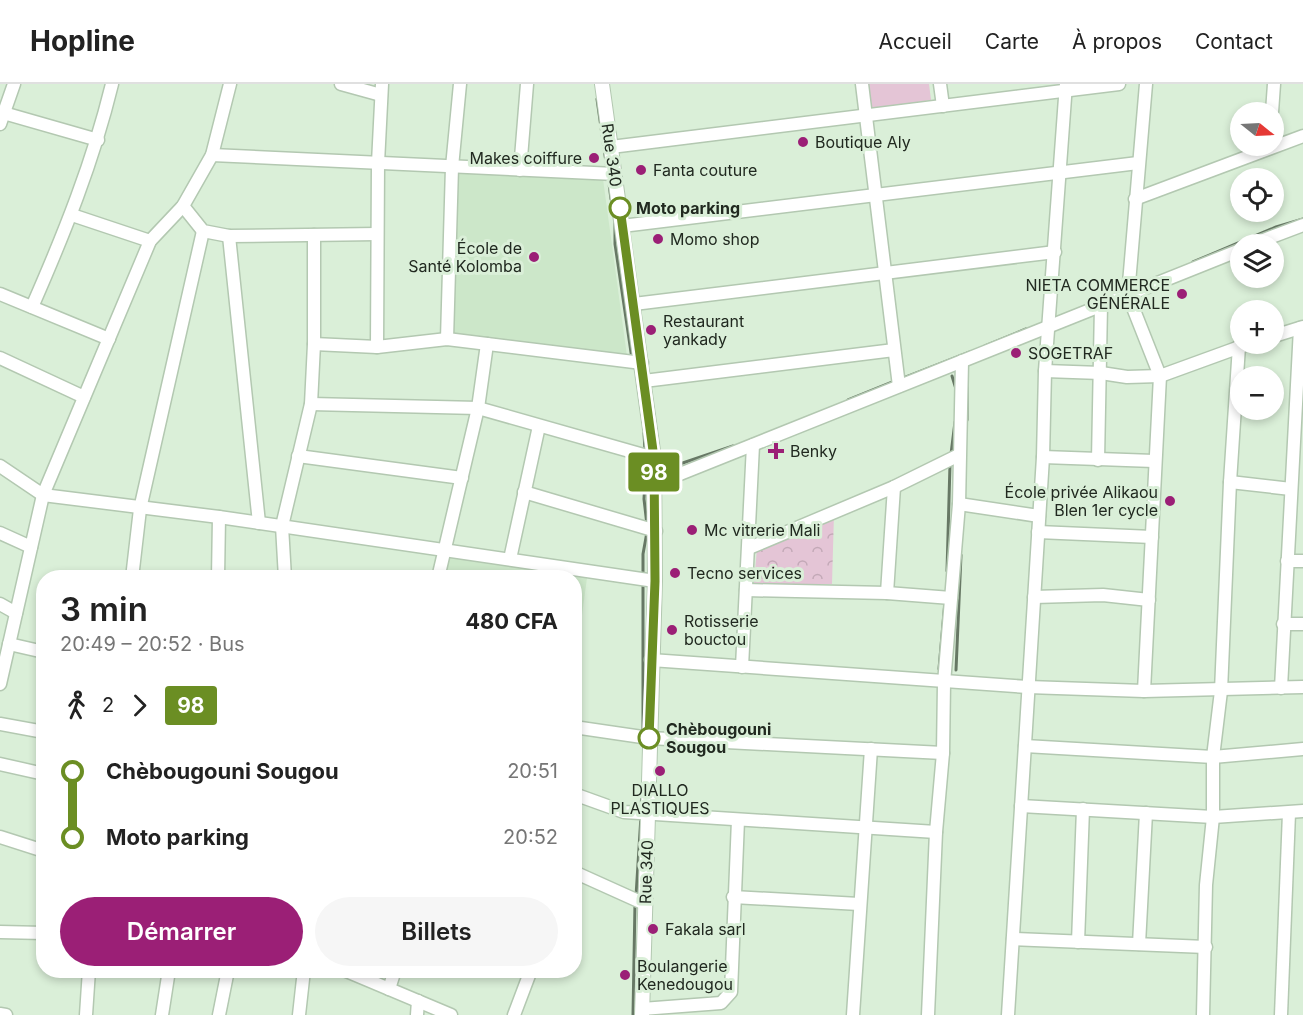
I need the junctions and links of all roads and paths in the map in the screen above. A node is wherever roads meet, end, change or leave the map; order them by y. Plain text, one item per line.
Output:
1 (14, 84) edge
2 (112, 84) edge
3 (230, 84) edge
4 (341, 84) edge
5 (460, 84) edge
6 (527, 84) edge
7 (602, 84) edge
8 (862, 84) edge
9 (940, 84) edge
10 (1119, 84) edge
11 (1146, 84) edge
12 (1274, 84) edge
13 (1065, 88) edge
14 (382, 90) edge
15 (1018, 90) edge
16 (1273, 102) edge
17 (943, 106) junction
18 (866, 115) junction
19 (1, 116) edge
20 (1303, 136) edge
21 (98, 140) junction
22 (1284, 142) edge
23 (611, 147) junction
24 (212, 155) junction
25 (1247, 156) edge
26 (1138, 163) junction
27 (378, 164) junction
28 (453, 167) junction
29 (520, 170) junction
30 (1060, 171) junction
31 (615, 174) junction
32 (875, 194) junction
33 (1135, 199) junction
34 (183, 206) junction
35 (72, 215) junction
36 (1303, 225) edge
37 (622, 226) junction
38 (203, 231) junction
39 (377, 234) junction
40 (1279, 234) edge
41 (314, 235) junction
42 (229, 236) junction
43 (150, 241) junction
44 (1055, 252) junction
45 (1230, 254) edge
46 (885, 273) junction
47 (0, 294) edge
48 (1128, 295) junction
49 (634, 304) junction
50 (1101, 305) junction
51 (32, 307) junction
52 (1050, 326) junction
53 (1302, 327) edge
54 (1284, 333) edge
55 (109, 339) junction
56 (447, 339) junction
57 (315, 344) junction
58 (487, 344) junction
59 (377, 347) junction
60 (894, 350) junction
61 (1230, 350) edge
62 (1242, 354) edge
63 (1301, 357) edge
64 (0, 358) edge
65 (962, 361) junction
66 (642, 363) junction
67 (1045, 371) junction
68 (1101, 373) junction
69 (1160, 376) junction
70 (644, 381) junction
71 (899, 386) junction
72 (84, 397) junction
73 (311, 404) junction
74 (478, 408) junction
75 (539, 426) junction
76 (1299, 436) edge
77 (753, 445) junction
78 (959, 455) junction
79 (298, 456) junction
80 (1043, 457) junction
81 (654, 458) junction
82 (1098, 460) junction
83 (1154, 461) junction
84 (0, 466) edge
85 (462, 478) junction
86 (1230, 482) junction
87 (655, 484) junction
88 (894, 487) junction
89 (524, 492) junction
90 (1295, 494) edge
91 (43, 495) junction
92 (959, 504) junction
93 (140, 509) junction
94 (1039, 516) junction
95 (219, 517) junction
96 (259, 523) junction
97 (282, 526) junction
98 (656, 531) junction
99 (1038, 532) junction
100 (0, 533) edge
101 (1152, 537) junction
102 (31, 547) junction
103 (749, 548) junction
104 (445, 549) junction
105 (510, 559) junction
106 (1287, 561) junction
107 (1303, 561) edge
108 (133, 570) edge
109 (218, 570) edge
110 (285, 570) edge
111 (440, 570) edge
112 (655, 581) junction
113 (746, 590) junction
114 (887, 593) junction
115 (1034, 597) junction
116 (951, 598) junction
117 (1149, 600) junction
118 (0, 604) edge
119 (16, 613) junction
120 (1283, 624) junction
121 (1303, 624) edge
122 (9, 644) junction
123 (36, 650) edge
124 (651, 660) junction
125 (742, 667) junction
126 (944, 683) junction
127 (0, 684) edge
128 (1028, 687) junction
129 (1303, 687) edge
130 (1281, 688) junction
131 (1221, 691) junction
132 (1144, 692) junction
133 (0, 724) edge
134 (582, 729) edge
135 (36, 731) edge
136 (649, 738) junction
137 (1025, 746) junction
138 (871, 748) junction
139 (1303, 749) edge
140 (943, 753) junction
141 (1214, 757) junction
142 (0, 764) edge
143 (36, 772) edge
144 (582, 797) edge
145 (1021, 806) junction
146 (1083, 809) junction
147 (1303, 811) edge
148 (1146, 813) junction
149 (1289, 813) junction
150 (648, 814) junction
151 (1213, 817) junction
152 (738, 820) junction
153 (865, 828) junction
154 (936, 832) junction
155 (0, 837) edge
156 (36, 848) edge
157 (582, 876) edge
158 (733, 897) junction
159 (645, 904) junction
160 (859, 904) junction
161 (0, 932) edge
162 (36, 933) edge
163 (1013, 939) junction
164 (1078, 942) junction
165 (1139, 944) junction
166 (1206, 947) junction
167 (88, 978) edge
168 (168, 978) edge
169 (226, 978) edge
170 (303, 978) edge
171 (363, 978) edge
172 (392, 978) edge
173 (527, 978) edge
174 (389, 989) junction
175 (418, 1002) junction
176 (642, 1012) edge
177 (0, 1014) edge
178 (6, 1015) edge
179 (86, 1015) edge
180 (162, 1015) edge
181 (219, 1015) edge
182 (299, 1015) edge
183 (417, 1015) edge
184 (451, 1015) edge
185 (514, 1015) edge
186 (853, 1015) edge
187 (928, 1015) edge
188 (1008, 1015) edge
189 (1203, 1015) edge
190 (1281, 1015) edge

1 - 19 street
2 - 21 street
3 - 24 street
4 - 14 street
5 - 28 street
6 - 29 street
7 - 23 street, Rue 340
8 - 18 street
9 - 17 street
10 - 13 street
11 - 26 street
12 - 16 street
13 - 15 street
13 - 30 street
14 - 27 street
15 - 17 street
17 - 18 street
18 - 23 street
18 - 32 street
19 - 21 street
20 - 22 street
21 - 35 street
23 - 31 street, Rue 340
24 - 27 street
24 - 34 street
25 - 33 street
26 - 30 street
26 - 33 street
27 - 28 street
27 - 39 street
28 - 29 street
28 - 56 street
29 - 31 street
30 - 32 street
30 - 44 street
31 - 37 street, Rue 340
32 - 37 street
32 - 46 street
33 - 48 street
34 - 38 street
34 - 43 street
35 - 43 street
35 - 51 street
36 - 40 street
37 - 49 street, Rue 340
38 - 42 street
38 - 93 street
39 - 41 street
39 - 59 street
41 - 42 street
41 - 57 street
42 - 96 street
43 - 55 street
44 - 46 street
44 - 52 street
45 - 48 street
46 - 49 street
46 - 60 street
47 - 51 street
48 - 50 street
48 - 69 street
49 - 66 street, Rue 340
50 - 52 street
50 - 68 street
51 - 55 street
52 - 65 street
52 - 67 street
53 - 54 street
53 - 63 street
55 - 72 street
56 - 58 street
56 - 59 street
57 - 59 street
57 - 73 street
58 - 66 street
58 - 74 street
60 - 70 street
60 - 71 street
61 - 69 street
62 - 86 street
63 - 76 street
64 - 72 street
65 - 71 street
65 - 78 street
66 - 70 street, Rue 340
67 - 68 street
67 - 80 street
68 - 69 street
68 - 82 street
69 - 83 street
70 - 81 street, Rue 340
71 - 77 street
72 - 91 street
73 - 74 street
73 - 79 street
74 - 75 street
74 - 85 street
75 - 81 street
75 - 89 street
76 - 90 street
77 - 87 street
77 - 103 street
78 - 88 street
78 - 92 street
79 - 85 street
79 - 97 street
80 - 82 street
80 - 94 street
81 - 87 street, Rue 340
82 - 83 street
83 - 101 street
84 - 91 street
85 - 104 street
86 - 90 street
86 - 131 street
87 - 98 street, Rue 340
88 - 103 street
88 - 114 street
89 - 98 street
89 - 105 street
90 - 106 street
91 - 93 street
91 - 102 street
92 - 94 street
92 - 116 street
93 - 95 street
93 - 108 street
94 - 99 street
95 - 96 street
95 - 109 street
96 - 97 street
97 - 104 street
97 - 110 street
98 - 112 street, Rue 340
99 - 101 street
99 - 115 street
100 - 102 street
101 - 117 street
102 - 119 street
103 - 113 street
104 - 105 street
104 - 111 street
105 - 112 street
106 - 107 street
106 - 120 street
112 - 124 street, Rue 340
113 - 114 street
113 - 125 street
114 - 116 street
115 - 117 street
115 - 128 street
116 - 126 street
117 - 132 street
118 - 119 street
119 - 122 street
120 - 121 street
120 - 130 street
122 - 123 street
122 - 127 street
124 - 125 street
124 - 136 street, Rue 340
125 - 126 street
126 - 128 street
126 - 140 street
128 - 132 street
128 - 137 street
129 - 130 street
130 - 131 street
131 - 132 street
131 - 141 street
133 - 135 street
134 - 136 street
136 - 138 street
136 - 150 street, Rue 340
137 - 141 street
137 - 145 street
138 - 140 street
138 - 153 street
139 - 141 street
140 - 154 street
141 - 151 street
142 - 143 street
144 - 150 street
145 - 146 street
145 - 163 street
146 - 148 street
146 - 164 street
147 - 149 street
148 - 151 street
148 - 165 street
149 - 151 street
149 - 190 street
150 - 152 street
150 - 159 street, Rue 340
151 - 166 street
152 - 153 street
152 - 158 street
153 - 154 street
153 - 160 street
154 - 187 street
155 - 156 street
157 - 159 street
158 - 160 street
158 - 176 street
159 - 176 street, Rue 340
160 - 186 street
161 - 162 street
163 - 164 street
163 - 188 street
164 - 165 street
165 - 166 street
166 - 189 street
167 - 179 street
168 - 180 street
169 - 181 street
170 - 182 street
171 - 174 street
172 - 174 street
173 - 185 street
174 - 175 street
175 - 183 street
175 - 184 street
177 - 178 street

